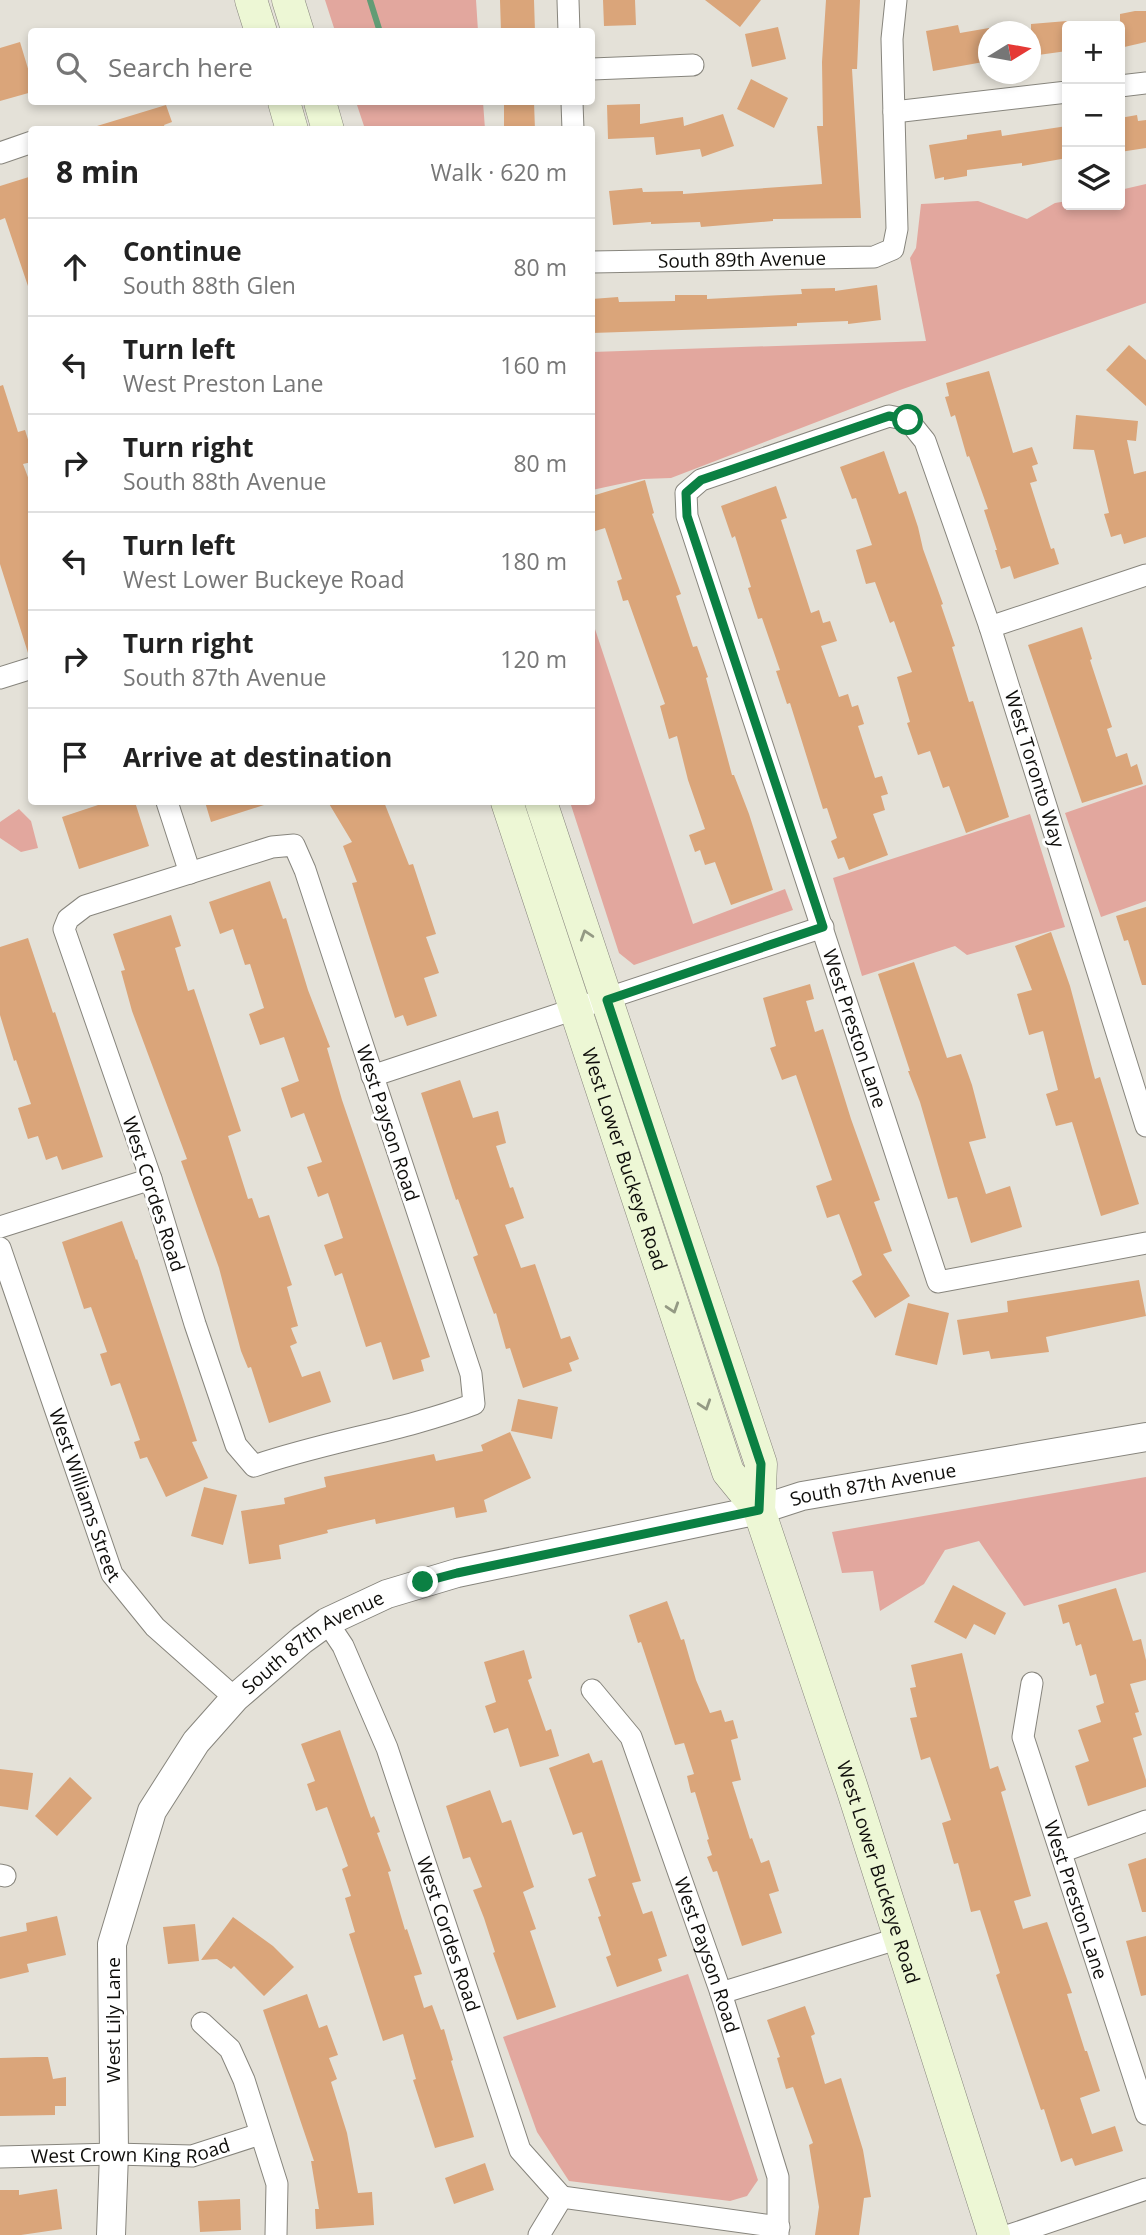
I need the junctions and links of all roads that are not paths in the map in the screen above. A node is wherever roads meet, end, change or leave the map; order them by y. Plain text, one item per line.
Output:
1 (251, 0) edge
2 (288, 0) edge
3 (568, 0) edge
4 (895, 0) edge
5 (260, 28) edge
6 (297, 28) edge
7 (569, 28) edge
8 (693, 65) dead end
9 (595, 69) edge
10 (1146, 83) edge
11 (1125, 85) edge
12 (1062, 93) edge
13 (285, 105) edge
14 (321, 105) edge
15 (572, 105) edge
16 (894, 113) junction
17 (291, 126) edge
18 (327, 126) edge
19 (573, 126) edge
20 (28, 143) edge
21 (0, 153) edge
22 (595, 262) edge
23 (686, 493) joint
24 (1146, 575) edge
25 (990, 626) junction
26 (28, 669) edge
27 (0, 678) edge
28 (168, 805) edge
29 (508, 805) edge
30 (542, 805) edge
31 (190, 873) junction
32 (823, 927) junction
33 (607, 1000) junction
34 (574, 1010) junction
35 (372, 1076) junction
36 (1146, 1126) edge
37 (151, 1179) junction
38 (0, 1227) edge
39 (1146, 1243) edge
40 (0, 1248) edge
41 (1146, 1437) edge
42 (254, 1466) joint
43 (759, 1510) junction
44 (327, 1622) junction
45 (1032, 1683) dead end
46 (592, 1690) dead end
47 (236, 1698) junction
48 (152, 1811) joint
49 (1146, 1821) edge
50 (1060, 1852) junction
51 (900, 1938) junction
52 (721, 1993) junction
53 (202, 2022) dead end
54 (1146, 2114) edge
55 (260, 2134) junction
56 (114, 2154) junction
57 (0, 2157) edge
58 (1146, 2189) edge
59 (562, 2197) junction
60 (778, 2231) edge
61 (111, 2235) edge
62 (276, 2235) edge
63 (539, 2235) edge
64 (994, 2235) edge
65 (1010, 2235) edge

1 - 5 main road
2 - 6 main road
3 - 7 street
4 - 16 street
8 - 9 street
10 - 11 street
12 - 16 street
13 - 17 main road
14 - 18 main road
15 - 19 street
16 - 22 street, South 89th Avenue
20 - 21 street
23 - 25 street, West Toronto Way
23 - 32 street, West Preston Lane
24 - 25 street
25 - 36 street, West Toronto Way
26 - 27 street
28 - 31 street
29 - 34 main road, West Lower Buckeye Road
33 -> 30 main road, West Lower Buckeye Road
31 - 35 street, West Payson Road
31 - 37 street, West Cordes Road
32 - 33 street
32 - 39 street, West Preston Lane
33 - 34 street
33 - 43 main road, West Lower Buckeye Road
34 - 35 street
34 -> 43 main road, West Lower Buckeye Road
35 - 42 street, West Payson Road
37 - 38 street
37 - 42 street, West Cordes Road
40 - 47 street, West Williams Street
41 - 43 street, South 87th Avenue
43 - 44 street, South 87th Avenue
43 - 51 main road, West Lower Buckeye Road
44 - 47 street, South 87th Avenue
44 - 59 street, West Cordes Road
45 - 50 street, West Preston Lane
46 - 52 street, West Payson Road
47 - 48 street, South 87th Avenue
48 - 56 street, West Lily Lane
49 - 50 street
50 - 54 street, West Preston Lane
51 - 52 street
51 - 64 main road, West Lower Buckeye Road
52 - 60 street, West Payson Road
53 - 55 street
55 - 56 street, West Crown King Road
55 - 62 street
56 - 57 street, West Crown King Road
56 - 61 street, West Lily Lane
58 - 65 street
59 - 60 street
59 - 63 street

